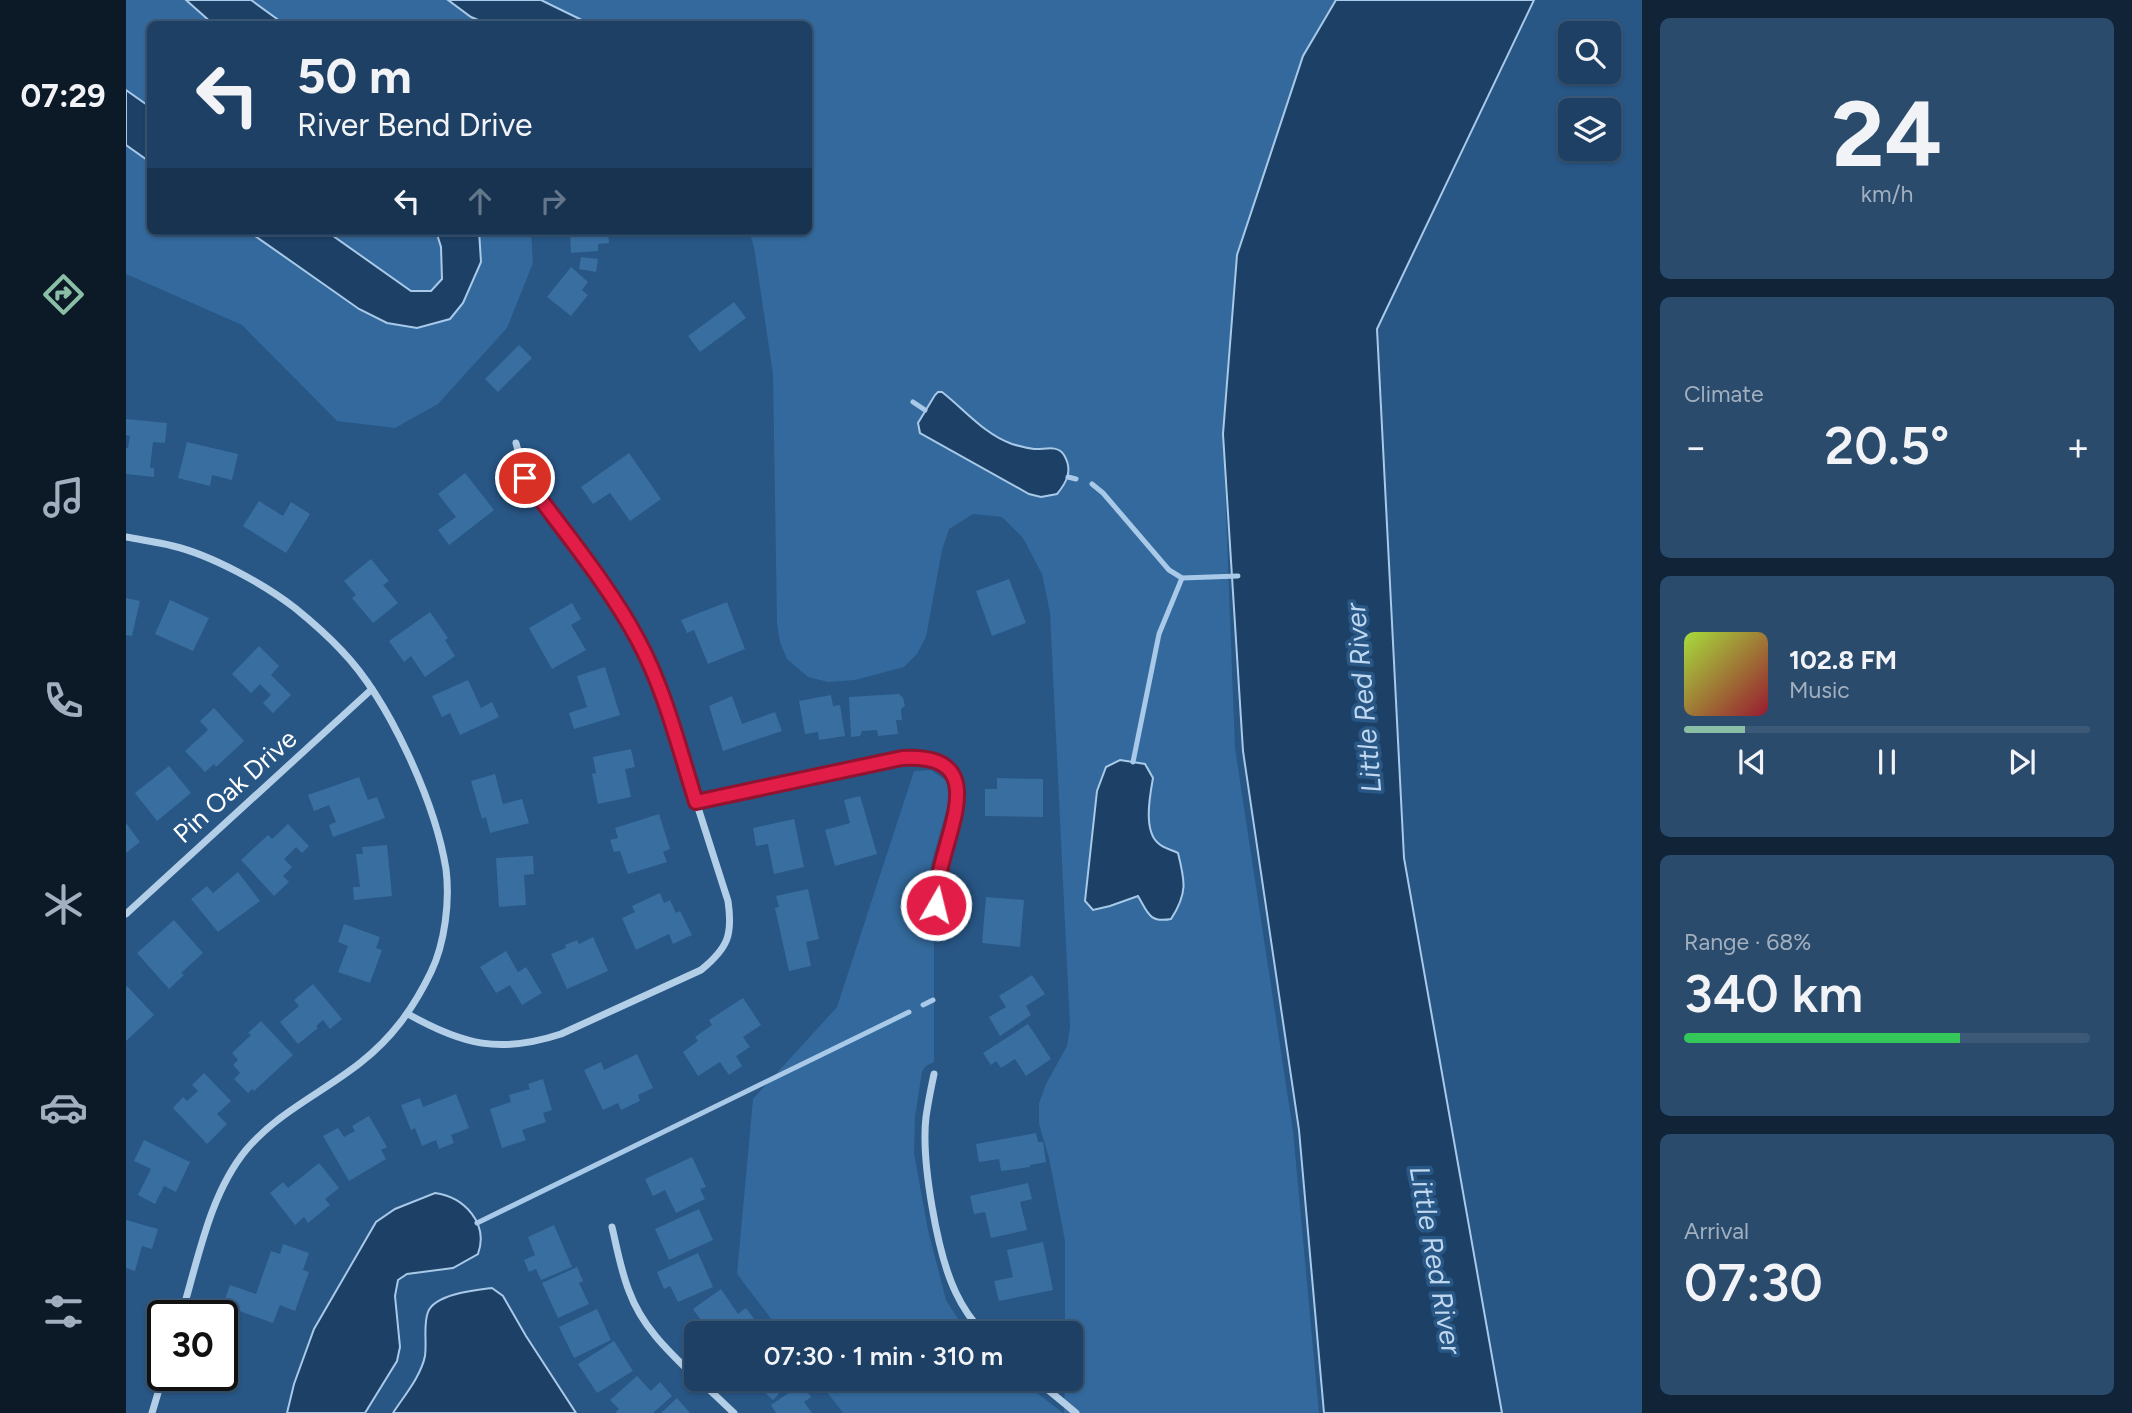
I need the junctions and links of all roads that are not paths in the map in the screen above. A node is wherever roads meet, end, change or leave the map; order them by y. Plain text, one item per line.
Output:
1 (516, 443) dead end
2 (126, 537) edge
3 (372, 689) junction
4 (696, 802) junction
5 (936, 905) dead end
6 (126, 914) edge
7 (408, 1014) junction
8 (934, 1074) dead end
9 (612, 1227) dead end
10 (186, 1300) edge
11 (973, 1321) edge
12 (684, 1366) edge
13 (159, 1391) edge
14 (711, 1391) edge
15 (1049, 1391) edge
16 (152, 1413) edge
17 (734, 1413) edge
18 (1076, 1413) edge

1 - 4 street
2 - 3 street
3 - 6 street, Pin Oak Drive
3 - 7 street
4 - 5 street
4 - 7 street
7 - 10 street
8 - 11 street
9 - 12 street
13 - 16 street
14 - 17 street
15 - 18 street

